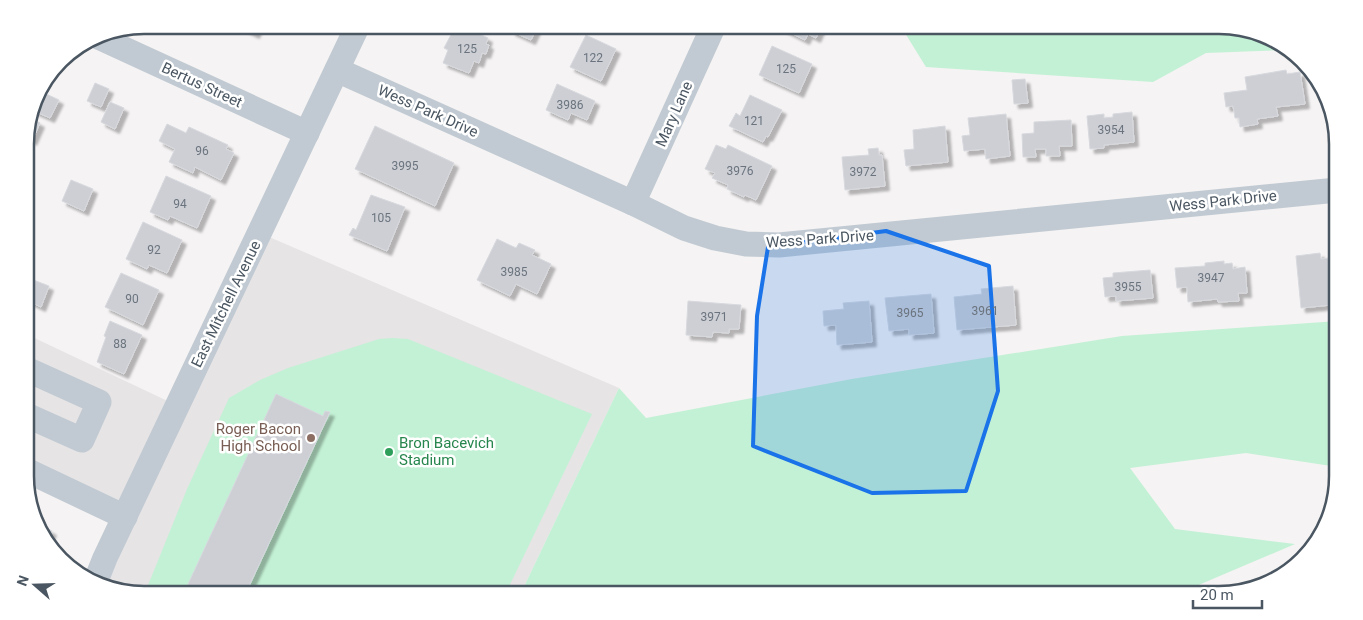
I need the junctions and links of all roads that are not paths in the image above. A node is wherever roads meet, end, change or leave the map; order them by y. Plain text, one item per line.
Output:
1 (354, 34) edge
2 (710, 34) edge
3 (106, 41) edge
4 (337, 70) junction
5 (307, 134) junction
6 (1329, 191) edge
7 (633, 203) junction
8 (34, 373) edge
9 (34, 419) edge
10 (34, 474) edge
11 (124, 517) junction
12 (98, 576) edge

1 - 4 street, East Mitchell Avenue
2 - 7 street, Mary Lane
3 - 5 street, Bertus Street
4 - 5 street, East Mitchell Avenue
4 - 7 street, Wess Park Drive
5 - 11 street, East Mitchell Avenue
6 - 7 street, Wess Park Drive
8 - 9 street
10 - 11 street
11 - 12 street, East Mitchell Avenue

